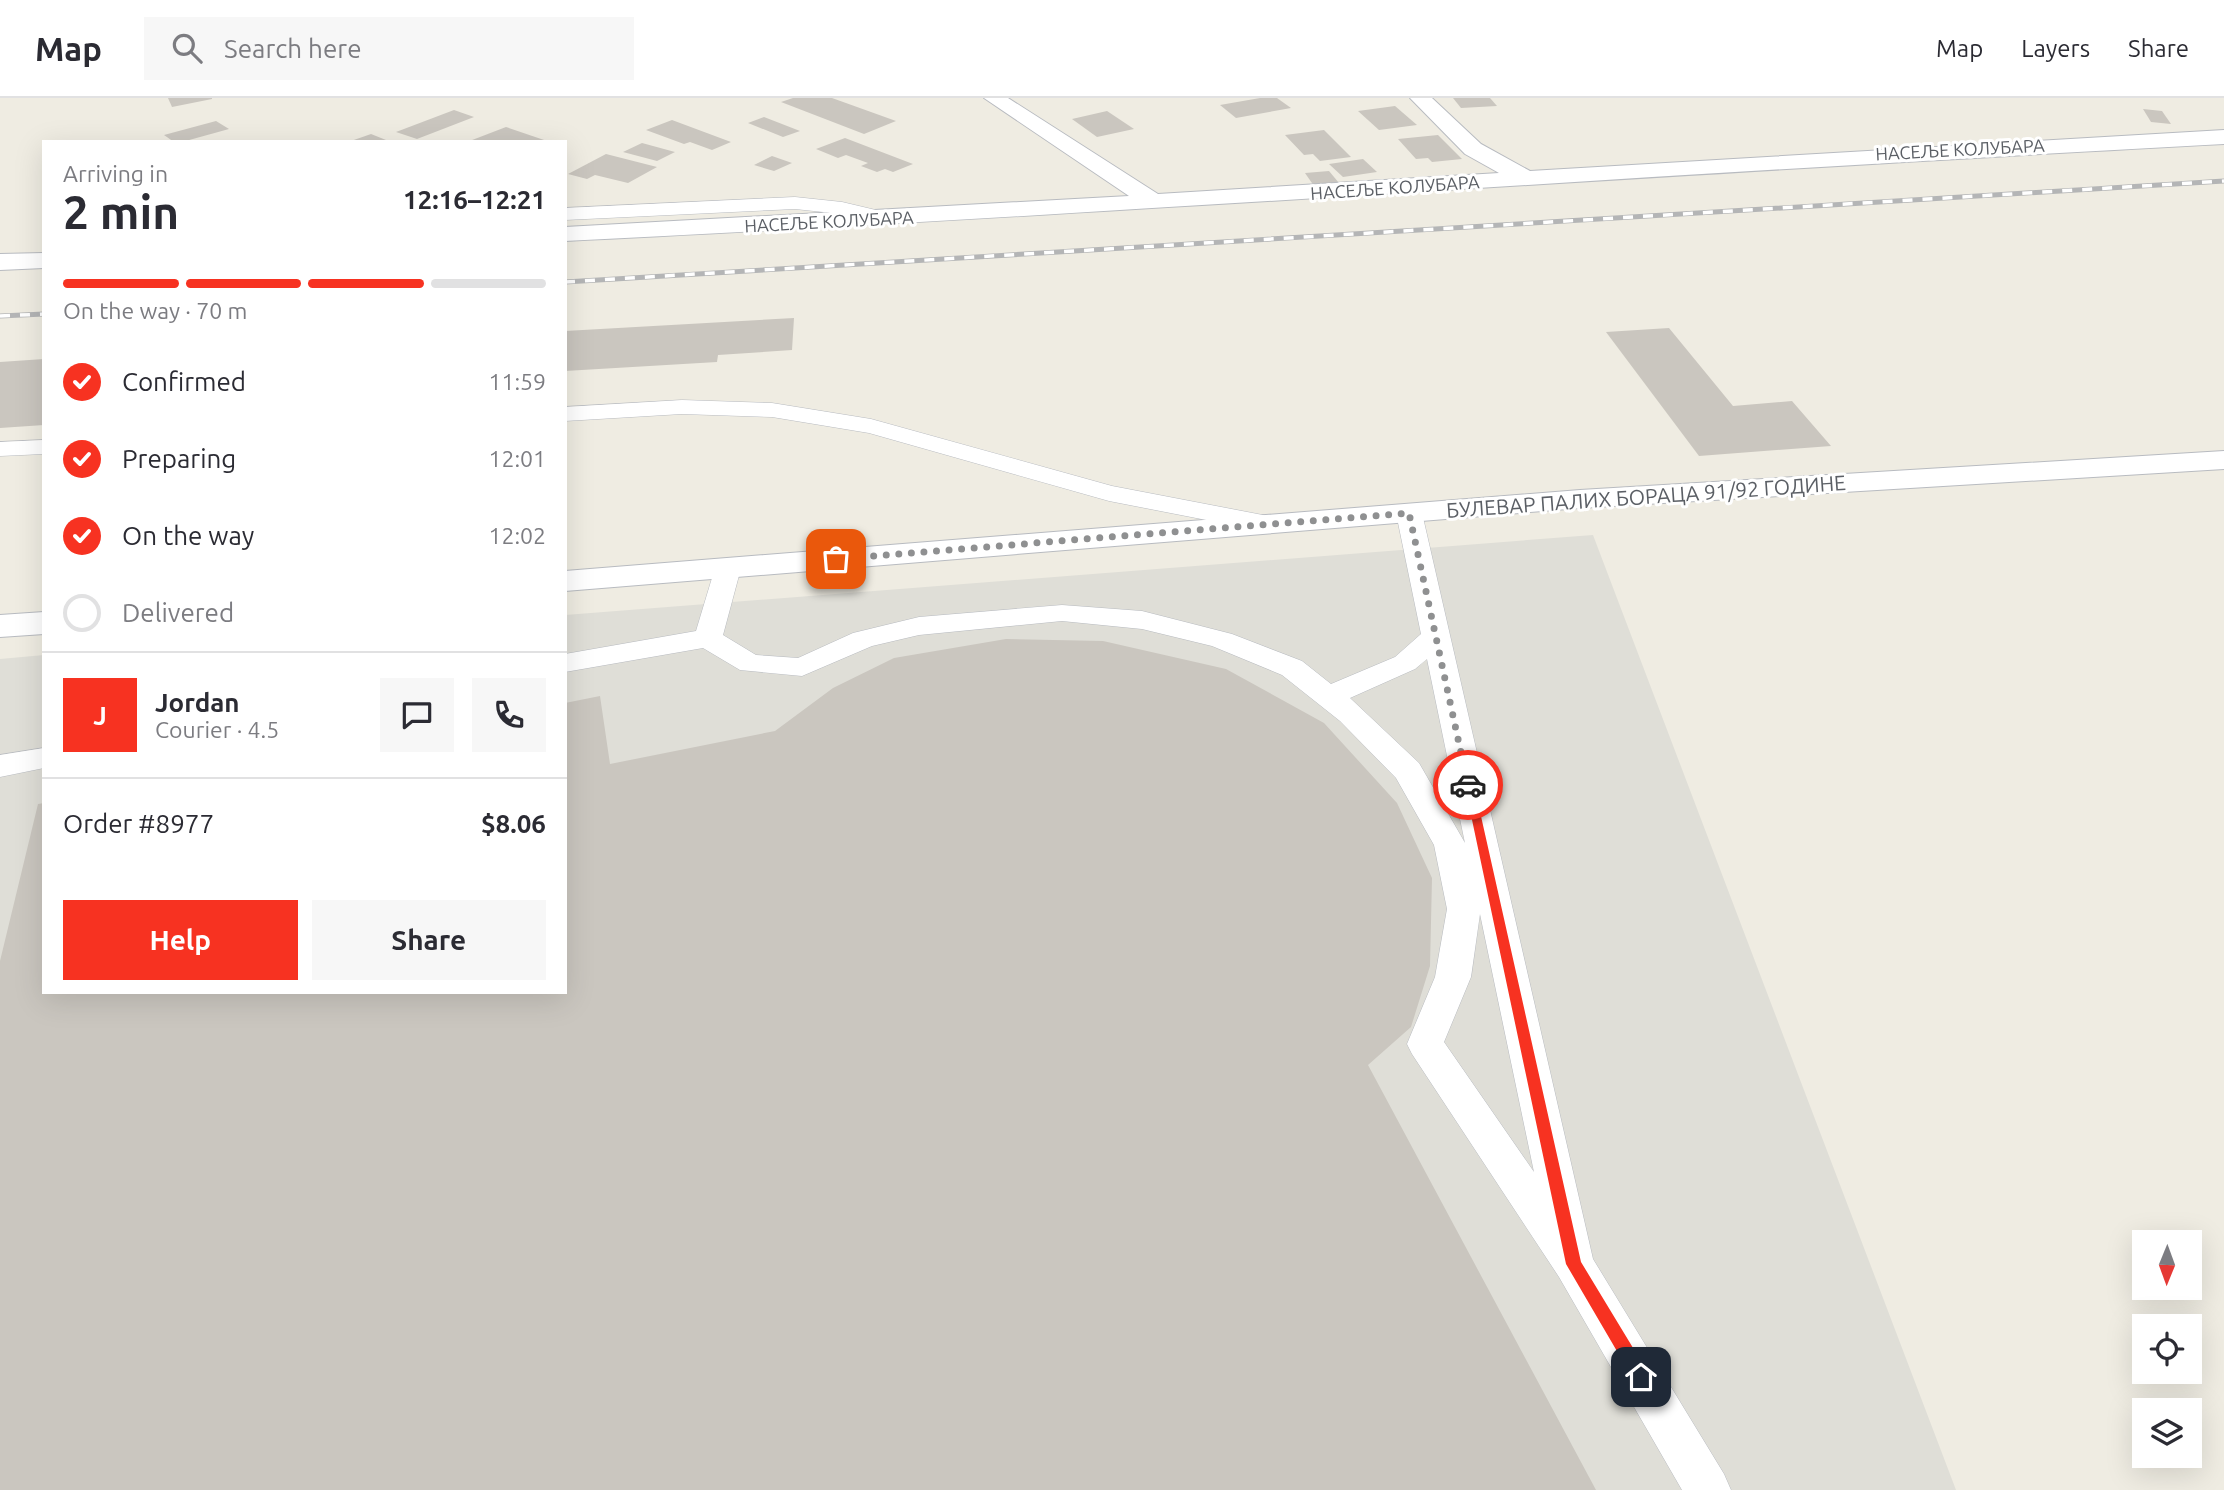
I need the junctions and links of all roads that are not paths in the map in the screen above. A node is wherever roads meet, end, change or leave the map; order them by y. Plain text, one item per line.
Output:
1 (994, 98) edge
2 (1420, 98) edge
3 (2224, 137) edge
4 (1528, 179) junction
5 (1156, 203) junction
6 (567, 214) edge
7 (890, 219) junction
8 (567, 234) edge
9 (42, 260) edge
10 (0, 262) edge
11 (567, 414) edge
12 (42, 447) edge
13 (0, 449) edge
14 (2224, 460) edge
15 (1409, 513) junction
16 (1268, 524) junction
17 (728, 568) junction
18 (567, 581) edge
19 (42, 623) edge
20 (0, 626) edge
21 (1436, 636) junction
22 (708, 638) junction
23 (567, 663) edge
24 (1329, 696) junction
25 (42, 758) edge
26 (0, 766) edge
27 (1574, 1264) junction
28 (1708, 1490) edge

1 - 5 street
2 - 4 street
3 - 4 street, НАСЕЉЕ КОЛУБАРА
4 - 5 street, НАСЕЉЕ КОЛУБАРА
5 - 7 street, НАСЕЉЕ КОЛУБАРА
6 - 7 lane
7 - 8 street, НАСЕЉЕ КОЛУБАРА
9 - 10 street
11 - 16 lane
12 - 13 lane
14 - 15 street, БУЛЕВАР ПАЛИХ БОРАЦА 91/92 ГОДИНЕ
15 - 16 street, БУЛЕВАР ПАЛИХ БОРАЦА 91/92 ГОДИНЕ
15 - 21 lane
16 - 17 street, БУЛЕВАР ПАЛИХ БОРАЦА 91/92 ГОДИНЕ
17 - 18 street, БУЛЕВАР ПАЛИХ БОРАЦА 91/92 ГОДИНЕ
17 - 22 lane
19 - 20 street
21 - 24 lane
21 - 27 lane
22 - 23 lane
22 - 24 lane
24 - 27 lane
25 - 26 lane
27 - 28 lane

